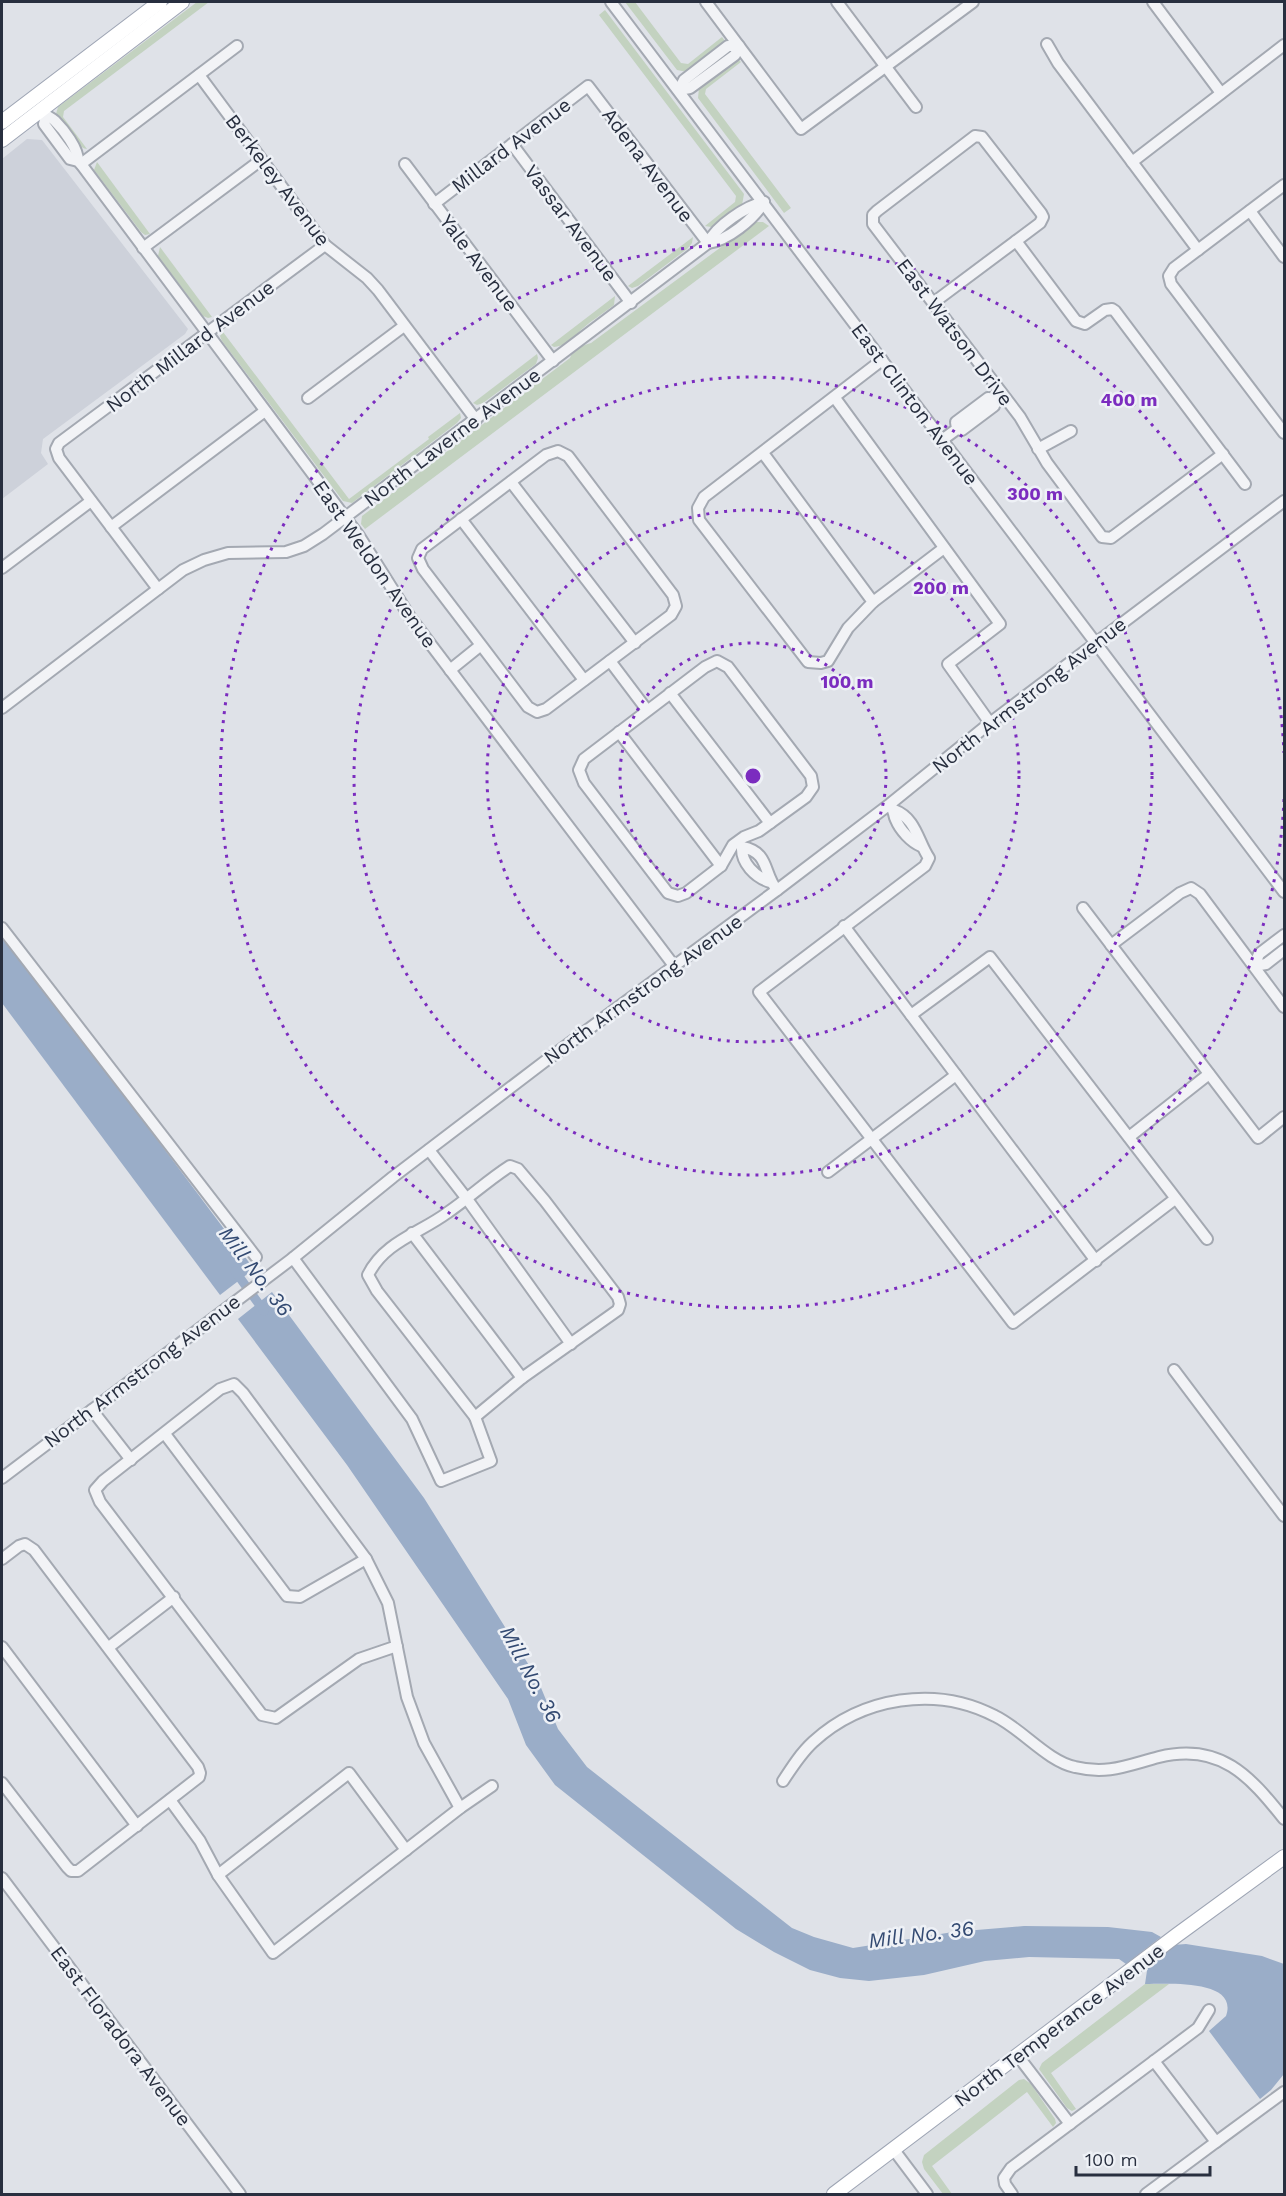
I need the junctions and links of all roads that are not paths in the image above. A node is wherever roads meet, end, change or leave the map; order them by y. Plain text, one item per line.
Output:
1 (160, 2) edge
2 (182, 2) edge
3 (611, 2) edge
4 (706, 2) edge
5 (837, 2) edge
6 (970, 2) edge
7 (1157, 3) edge
8 (1047, 44) dead end
9 (1284, 45) edge
10 (237, 46) dead end
11 (739, 46) junction
12 (886, 66) junction
13 (199, 75) junction
14 (588, 86) joint
15 (679, 90) junction
16 (1221, 93) junction
17 (32, 98) junction
18 (916, 107) dead end
19 (43, 113) junction
20 (2, 122) edge
21 (2, 140) edge
22 (512, 144) junction
23 (261, 160) junction
24 (80, 162) junction
25 (1132, 162) junction
26 (405, 164) dead end
27 (1284, 185) edge
28 (764, 202) junction
29 (434, 204) junction
30 (1250, 211) junction
31 (1016, 241) junction
32 (708, 243) junction
33 (325, 245) junction
34 (143, 248) junction
35 (1198, 250) junction
36 (1284, 257) edge
37 (631, 303) junction
38 (933, 303) junction
39 (404, 326) junction
40 (207, 333) junction
41 (882, 360) junction
42 (553, 361) junction
43 (998, 396) junction
44 (308, 398) dead end
45 (835, 398) junction
46 (265, 411) junction
47 (476, 420) junction
48 (1071, 431) dead end
49 (1284, 433) edge
50 (942, 440) junction
51 (1038, 449) junction
52 (763, 453) junction
53 (1222, 454) junction
54 (511, 482) junction
55 (1245, 484) dead end
56 (91, 501) junction
57 (1284, 501) edge
58 (345, 518) junction
59 (461, 519) junction
60 (111, 527) junction
61 (944, 548) junction
62 (2, 568) edge
63 (158, 589) junction
64 (873, 602) junction
65 (1096, 642) junction
66 (635, 643) junction
67 (481, 645) junction
68 (610, 661) junction
69 (450, 670) junction
70 (584, 680) junction
71 (670, 693) junction
72 (2, 708) edge
73 (647, 710) junction
74 (990, 723) junction
75 (619, 732) junction
76 (892, 807) junction
77 (770, 823) junction
78 (740, 844) junction
79 (759, 856) junction
80 (748, 864) junction
81 (721, 866) junction
82 (773, 886) junction
83 (1284, 892) edge
84 (1083, 908) dead end
85 (844, 926) junction
86 (2, 928) edge
87 (1284, 935) edge
88 (1111, 945) junction
89 (1284, 950) edge
90 (1254, 966) junction
91 (675, 967) junction
92 (1284, 1006) edge
93 (911, 1015) junction
94 (1209, 1074) junction
95 (957, 1075) junction
96 (1284, 1117) edge
97 (1129, 1137) junction
98 (872, 1139) junction
99 (429, 1150) junction
100 (828, 1172) dead end
101 (467, 1199) junction
102 (1175, 1199) junction
103 (412, 1233) junction
104 (1207, 1239) dead end
105 (256, 1257) dead end
106 (293, 1258) junction
107 (1096, 1261) junction
108 (571, 1344) junction
109 (1174, 1370) dead end
110 (522, 1378) junction
111 (92, 1410) junction
112 (475, 1417) junction
113 (165, 1434) junction
114 (131, 1460) junction
115 (2, 1478) edge
116 (1284, 1516) edge
117 (2, 1559) edge
118 (366, 1559) junction
119 (174, 1597) junction
120 (397, 1646) junction
121 (2, 1647) edge
122 (109, 1647) junction
123 (783, 1781) dead end
124 (2, 1783) edge
125 (492, 1786) dead end
126 (170, 1800) junction
127 (460, 1808) junction
128 (1284, 1819) edge
129 (137, 1826) junction
130 (406, 1850) junction
131 (1284, 1857) edge
132 (218, 1875) junction
133 (2, 1878) edge
134 (1209, 2010) dead end
135 (1018, 2056) junction
136 (1154, 2061) junction
137 (1284, 2092) edge
138 (1070, 2124) junction
139 (1216, 2142) junction
140 (894, 2150) junction
141 (240, 2194) edge
142 (834, 2194) edge
143 (927, 2194) edge
144 (1012, 2194) edge
145 (1146, 2194) edge

1 - 17 main road
2 - 19 main road
3 - 15 street, East Clinton Avenue
4 - 11 street
5 - 12 street
6 - 12 street
7 - 16 street
8 - 25 street
9 - 16 street
10 - 13 street
11 - 12 street
11 - 15 street
12 - 18 street
13 - 23 street, Berkeley Avenue
13 - 24 street
14 - 22 street, Millard Avenue
14 - 32 street, Adena Avenue
15 - 28 street, East Clinton Avenue
16 - 25 street
17 - 19 street, East Weldon Avenue
17 - 20 main road
19 - 21 main road
19 - 24 street, East Weldon Avenue
22 - 29 street, Millard Avenue
22 - 37 street, Vassar Avenue
23 - 33 street, Berkeley Avenue
23 - 34 street
24 - 34 street, East Weldon Avenue
25 - 35 street
26 - 29 street, Yale Avenue
27 - 30 street
28 - 32 street, North Laverne Avenue
28 - 41 street, East Clinton Avenue
29 - 42 street, Yale Avenue
30 - 35 street
30 - 36 street
31 - 38 street
31 - 38 street, East Watson Drive
31 - 53 street
32 - 37 street, North Laverne Avenue
33 - 39 street, Berkeley Avenue
33 - 40 street, North Millard Avenue
34 - 40 street, East Weldon Avenue
35 - 49 street
37 - 42 street, North Laverne Avenue
38 - 43 street, East Watson Drive
39 - 44 street
39 - 47 street, Berkeley Avenue
40 - 46 street, East Weldon Avenue
40 - 56 street, North Millard Avenue
41 - 45 street
41 - 50 street, East Clinton Avenue
42 - 47 street, North Laverne Avenue
43 - 50 street
43 - 51 street, East Watson Drive
45 - 52 street
45 - 61 street
46 - 58 street, East Weldon Avenue
46 - 60 street
47 - 58 street, North Laverne Avenue
48 - 51 street
50 - 65 street, East Clinton Avenue
51 - 53 street, East Watson Drive
52 - 64 street
52 - 64 street
53 - 55 street
54 - 59 street
54 - 66 street
54 - 66 street
56 - 60 street
56 - 62 street
57 - 65 street, North Armstrong Avenue
58 - 63 street, North Laverne Avenue
58 - 69 street, East Weldon Avenue
59 - 67 street
59 - 70 street
60 - 63 street
61 - 64 street
61 - 74 street
63 - 72 street, North Laverne Avenue
65 - 74 street, North Armstrong Avenue
65 - 83 street, East Clinton Avenue
66 - 68 street
67 - 69 street
67 - 70 street
68 - 70 street
68 - 73 street
69 - 91 street, East Weldon Avenue
71 - 73 street
71 - 77 street
71 - 77 street
73 - 75 street
74 - 76 street, North Armstrong Avenue
75 - 81 street
75 - 81 street
76 - 82 street, North Armstrong Avenue
76 - 85 street
77 - 78 street
78 - 79 street
78 - 80 street
78 - 81 street
79 - 80 street
79 - 82 street
80 - 82 street
82 - 91 street, North Armstrong Avenue
84 - 88 street
85 - 93 street
85 - 98 street
86 - 105 street
87 - 90 street
88 - 90 street
88 - 94 street
89 - 90 street
90 - 92 street
91 - 99 street, North Armstrong Avenue
93 - 95 street
93 - 97 street
94 - 96 street
94 - 97 street
95 - 98 street
95 - 107 street
97 - 102 street
98 - 100 street
98 - 107 street
99 - 101 street
99 - 106 street, North Armstrong Avenue
101 - 103 street
101 - 108 street
101 - 108 street
102 - 104 street
102 - 107 street
103 - 110 street
103 - 112 street
106 - 111 street, North Armstrong Avenue
106 - 112 street
108 - 110 street
109 - 116 street
110 - 112 street
111 - 114 street
111 - 115 street, North Armstrong Avenue
113 - 114 street
113 - 118 street
113 - 118 street
114 - 119 street
117 - 122 street
118 - 120 street
119 - 120 street
119 - 122 street
120 - 127 street
121 - 129 street
122 - 126 street
123 - 128 street
124 - 129 street
125 - 127 street
126 - 129 street
126 - 132 street
127 - 130 street
130 - 132 street
130 - 132 street
131 - 135 main road, North Temperance Avenue
133 - 141 street, East Floradora Avenue
134 - 136 street
135 - 138 street
135 - 140 main road, North Temperance Avenue
136 - 138 street
136 - 139 street
137 - 139 street
138 - 144 street
139 - 145 street
140 - 142 main road, North Temperance Avenue
140 - 143 street

